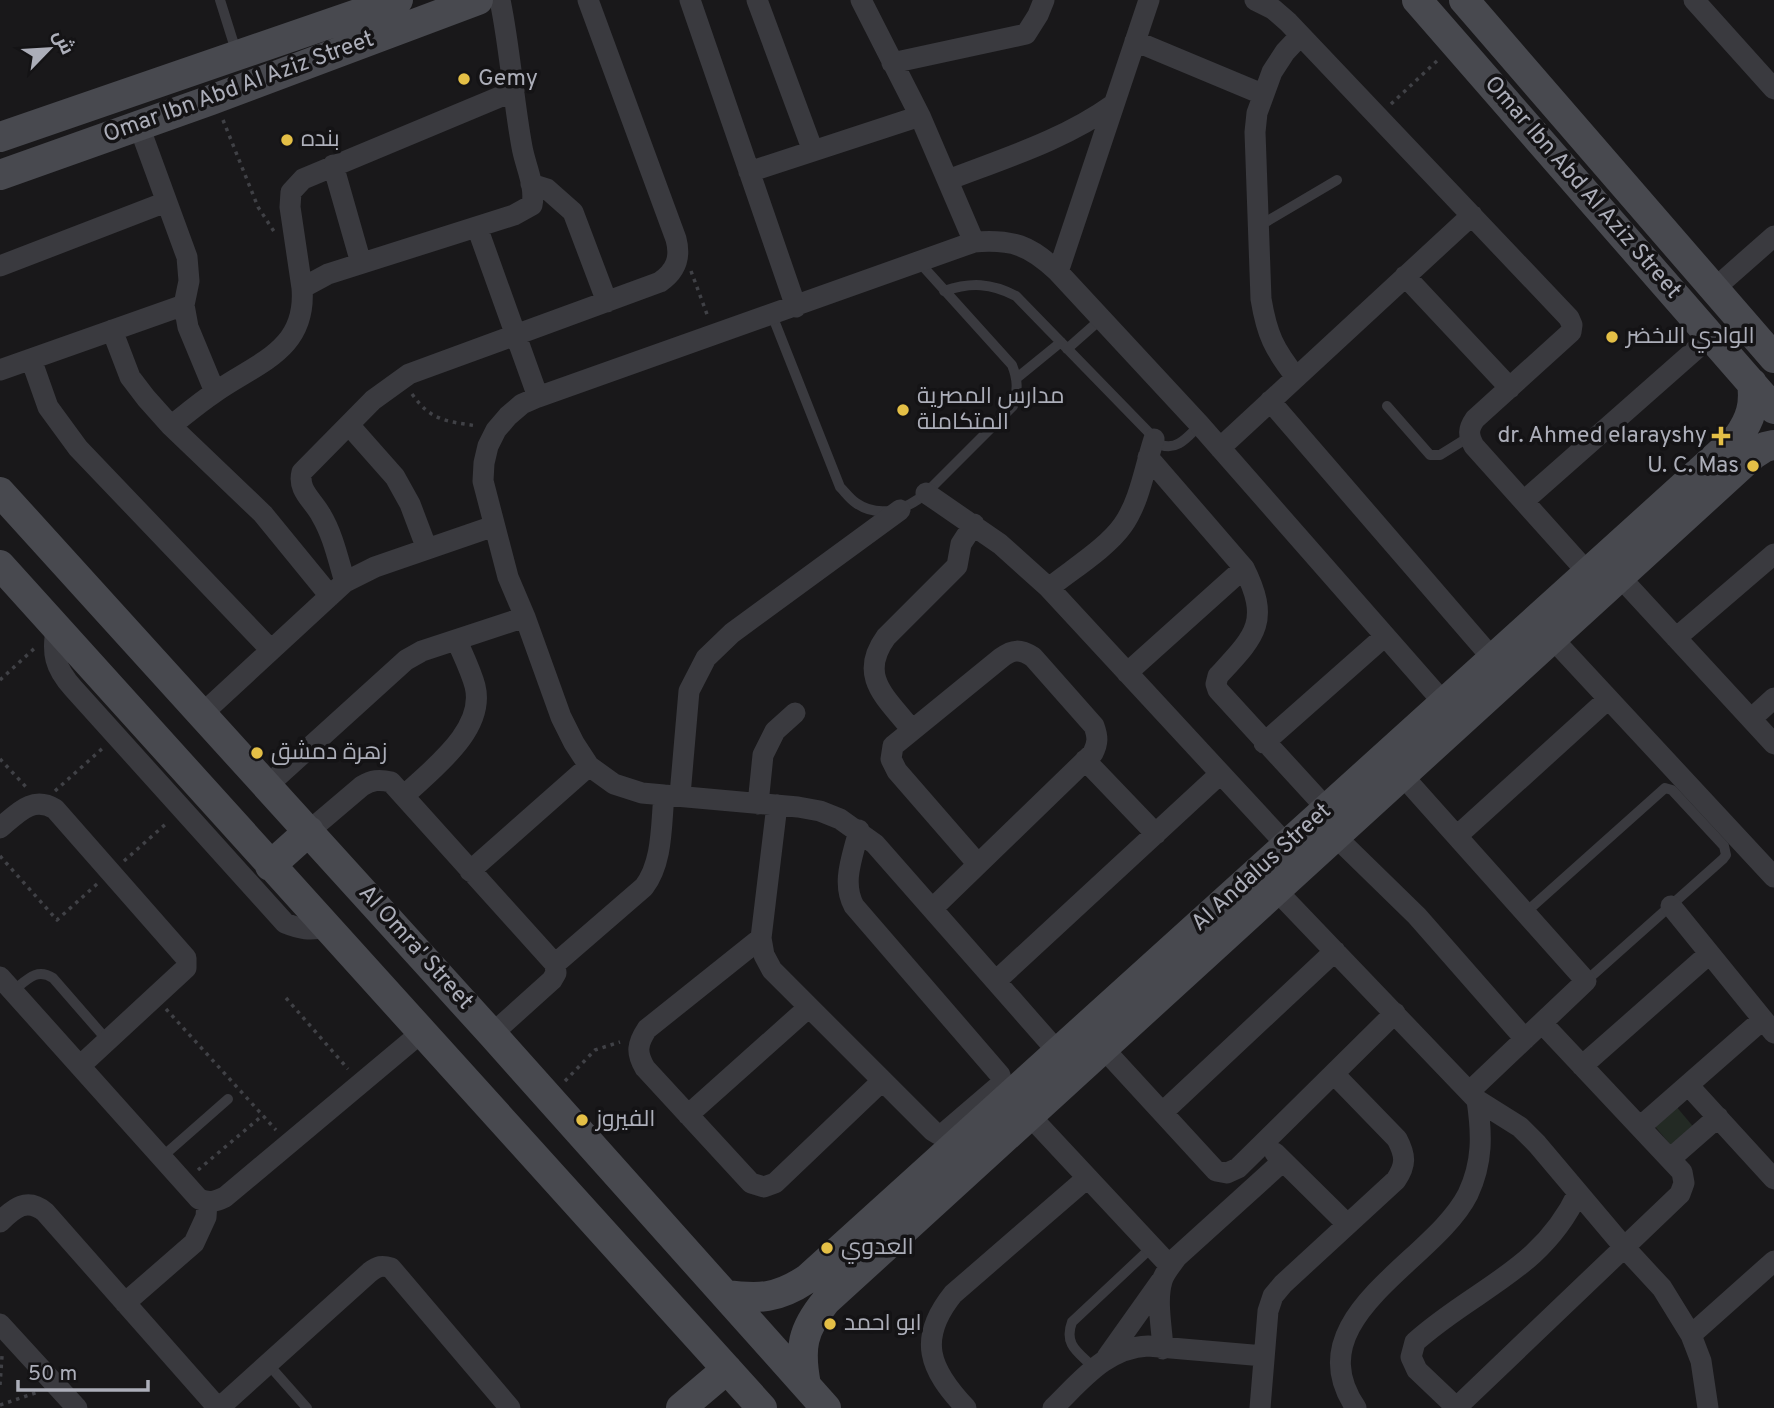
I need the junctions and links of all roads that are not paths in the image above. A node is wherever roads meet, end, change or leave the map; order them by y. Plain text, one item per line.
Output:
1 (220, 0) edge
2 (398, 0) edge
3 (478, 0) edge
4 (500, 0) edge
5 (588, 0) edge
6 (690, 0) edge
7 (757, 0) edge
8 (861, 0) edge
9 (1044, 0) edge
10 (1149, 0) edge
11 (1255, 0) edge
12 (1417, 0) edge
13 (1464, 0) edge
14 (1694, 0) edge
15 (1300, 36) junction
16 (1498, 38) junction
17 (1135, 41) junction
18 (1463, 52) junction
19 (237, 56) junction
20 (892, 63) junction
21 (199, 69) junction
22 (1774, 89) edge
23 (514, 91) junction
24 (133, 92) junction
25 (1262, 94) junction
26 (213, 99) junction
27 (1114, 104) junction
28 (920, 116) junction
29 (143, 124) junction
30 (0, 137) edge
31 (813, 151) junction
32 (333, 165) junction
33 (749, 172) junction
34 (0, 175) edge
35 (948, 180) junction
36 (1337, 180) dead end
37 (531, 184) junction
38 (166, 202) junction
39 (1472, 215) junction
40 (1259, 226) junction
41 (477, 227) junction
42 (1774, 236) edge
43 (974, 242) junction
44 (919, 262) junction
45 (361, 263) junction
46 (0, 266) edge
47 (1058, 272) junction
48 (1405, 276) junction
49 (302, 288) junction
50 (1714, 289) junction
51 (944, 291) junction
52 (607, 302) junction
53 (184, 305) junction
54 (796, 307) junction
55 (772, 315) junction
56 (1101, 319) junction
57 (112, 330) junction
58 (516, 334) junction
59 (1712, 336) junction
60 (1064, 345) junction
61 (1774, 358) edge
62 (31, 359) junction
63 (0, 370) edge
64 (1296, 377) junction
65 (1017, 378) junction
66 (1752, 383) junction
67 (1510, 388) junction
68 (215, 392) junction
69 (538, 397) junction
70 (1270, 401) junction
71 (1387, 406) dead end
72 (1774, 409) edge
73 (349, 425) junction
74 (1200, 425) junction
75 (171, 426) junction
76 (1469, 437) junction
77 (1755, 445) edge
78 (1151, 448) junction
79 (1220, 448) junction
80 (0, 492) edge
81 (926, 493) junction
82 (1524, 501) junction
83 (900, 510) junction
84 (974, 524) junction
85 (494, 526) junction
86 (427, 549) junction
87 (1774, 554) edge
88 (0, 565) edge
89 (1244, 568) junction
90 (1588, 573) junction
91 (1620, 577) junction
92 (1049, 588) junction
93 (338, 589) junction
94 (525, 617) junction
95 (55, 634) junction
96 (1385, 636) junction
97 (1552, 638) junction
98 (1676, 638) junction
99 (457, 641) junction
100 (271, 650) junction
101 (1493, 659) junction
102 (1127, 673) junction
103 (1774, 698) edge
104 (1608, 699) junction
105 (1444, 703) junction
106 (795, 713) dead end
107 (202, 714) junction
108 (911, 729) junction
109 (1766, 731) edge
110 (1264, 743) junction
111 (1085, 760) junction
112 (589, 766) junction
113 (1220, 774) junction
114 (1402, 775) junction
115 (267, 786) junction
116 (405, 795) junction
117 (672, 795) junction
118 (768, 805) junction
119 (1342, 812) junction
120 (0, 828) edge
121 (859, 830) junction
122 (309, 831) junction
123 (1156, 834) junction
124 (1457, 836) junction
125 (1295, 855) junction
126 (977, 863) junction
127 (270, 866) junction
128 (470, 871) junction
129 (1774, 877) edge
130 (1276, 890) junction
131 (1671, 905) junction
132 (933, 908) junction
133 (1525, 913) junction
134 (326, 927) junction
135 (761, 938) junction
136 (1335, 951) junction
137 (1709, 954) junction
138 (555, 964) junction
139 (996, 981) junction
140 (1156, 981) junction
141 (1586, 981) junction
142 (5, 985) edge
143 (809, 1007) junction
144 (1395, 1013) junction
145 (1542, 1023) junction
146 (1768, 1027) edge
147 (422, 1032) junction
148 (492, 1034) junction
149 (1525, 1039) junction
150 (107, 1040) junction
151 (1103, 1048) junction
152 (1058, 1052) junction
153 (80, 1066) junction
154 (1582, 1066) junction
155 (1334, 1074) junction
156 (882, 1081) junction
157 (1688, 1085) junction
158 (1473, 1096) junction
159 (228, 1099) dead end
160 (1163, 1112) junction
161 (688, 1115) junction
162 (1030, 1116) junction
163 (1718, 1117) junction
164 (1640, 1127) junction
165 (990, 1132) junction
166 (1264, 1142) junction
167 (162, 1157) junction
168 (1670, 1159) junction
169 (1283, 1161) junction
170 (1087, 1178) junction
171 (1774, 1179) edge
172 (1578, 1193) junction
173 (207, 1202) junction
174 (0, 1222) edge
175 (1347, 1224) junction
176 (1152, 1247) junction
177 (1624, 1247) junction
178 (1774, 1261) edge
179 (1166, 1273) junction
180 (817, 1290) junction
181 (725, 1295) junction
182 (125, 1303) junction
183 (0, 1324) edge
184 (1690, 1335) junction
185 (1163, 1349) junction
186 (1264, 1356) junction
187 (1101, 1363) junction
188 (268, 1364) junction
189 (727, 1369) junction
190 (806, 1385) junction
191 (77, 1408) edge
192 (219, 1408) edge
193 (307, 1408) edge
194 (510, 1408) edge
195 (681, 1408) edge
196 (762, 1408) edge
197 (826, 1408) edge
198 (966, 1408) edge
199 (1053, 1408) edge
200 (1260, 1408) edge
201 (1356, 1408) edge
202 (1456, 1408) edge
203 (1707, 1408) edge

1 - 19 lane
2 - 19 street, Omar Ibn Abd Al Aziz Street
3 - 26 street, Omar Ibn Abd Al Aziz Street
4 - 23 street
5 - 52 street
6 - 33 street
7 - 31 street
8 - 20 street
9 - 20 street
10 - 17 street
11 - 15 street
12 - 18 street, Omar Ibn Abd Al Aziz Street
13 - 16 street, Omar Ibn Abd Al Aziz Street
14 - 22 street
15 - 25 street
15 - 39 street
16 - 18 street
16 - 50 street, Omar Ibn Abd Al Aziz Street
17 - 25 street
17 - 27 street
18 - 59 street, Omar Ibn Abd Al Aziz Street
19 - 21 street, Omar Ibn Abd Al Aziz Street
20 - 28 street
21 - 24 street, Omar Ibn Abd Al Aziz Street
21 - 26 street
23 - 32 street
23 - 37 street
24 - 29 street
24 - 30 street, Omar Ibn Abd Al Aziz Street
25 - 40 street
26 - 29 street, Omar Ibn Abd Al Aziz Street
27 - 35 street
27 - 47 street
28 - 31 street
28 - 35 street
29 - 34 street, Omar Ibn Abd Al Aziz Street
29 - 38 street
31 - 33 street
32 - 45 street
32 - 49 street
33 - 54 street
35 - 43 street
36 - 40 lane
37 - 41 street
37 - 52 street
38 - 46 street
38 - 53 street
39 - 48 street
39 - 67 street
40 - 64 street
41 - 45 street
41 - 58 street
42 - 50 street
43 - 44 street
43 - 47 street
44 - 51 lane
44 - 54 street
45 - 49 street
47 - 56 street
48 - 64 street
48 - 67 street
49 - 68 street
50 - 61 street, Omar Ibn Abd Al Aziz Street
51 - 60 lane
51 - 65 lane
52 - 58 street
53 - 57 street
53 - 68 street
54 - 55 street
55 - 69 street
55 - 83 lane
56 - 60 lane
56 - 74 street
57 - 62 street
57 - 75 street
58 - 69 street
58 - 73 street
59 - 66 street, Omar Ibn Abd Al Aziz Street
59 - 82 street
60 - 65 lane
60 - 78 lane
62 - 63 street
62 - 100 street
64 - 70 street
65 - 81 lane
66 - 72 street, Omar Ibn Abd Al Aziz Street
66 - 77 street, Al Andalus Street
67 - 76 street
68 - 75 street
69 - 85 street
70 - 79 street
70 - 101 street
71 - 76 lane
73 - 86 street
73 - 93 street
74 - 78 lane
74 - 79 street
75 - 93 street
76 - 82 street
77 - 90 street, Al Andalus Street
77 - 91 street, Al Andalus Street
78 - 89 street
78 - 92 street
79 - 96 street
80 - 107 street, Al Omra' Street
81 - 83 lane
81 - 84 street
82 - 90 street
83 - 117 street
84 - 92 street
84 - 108 street
85 - 86 street
85 - 94 street
86 - 93 street
87 - 98 street
88 - 95 street
89 - 102 street
89 - 110 street
90 - 101 street, Al Andalus Street
91 - 97 street, Al Andalus Street
91 - 98 street
92 - 102 street
93 - 100 street
94 - 99 street
94 - 112 street
95 - 127 street
95 - 134 street
96 - 105 street
96 - 110 street
97 - 104 street
97 - 114 street, Al Andalus Street
98 - 109 street
99 - 115 street
99 - 116 street
100 - 107 street
101 - 105 street, Al Andalus Street
102 - 113 street
103 - 109 street
104 - 124 street
104 - 129 street
105 - 119 street, Al Andalus Street
106 - 118 street
107 - 115 street, Al Omra' Street
108 - 111 street
108 - 126 street
110 - 119 street
111 - 123 street
111 - 126 street
112 - 117 street
112 - 128 street
113 - 123 street
113 - 125 street
114 - 119 street, Al Andalus Street
114 - 124 street
115 - 122 street, Al Omra' Street
116 - 122 street
116 - 128 street
117 - 118 street
117 - 138 street
118 - 121 street
118 - 135 street
119 - 125 street, Al Andalus Street
119 - 149 street
120 - 150 street
121 - 132 street
121 - 156 street
122 - 127 street
122 - 148 street, Al Omra' Street
123 - 139 street
124 - 133 street
125 - 130 street, Al Andalus Street
125 - 140 street, Al Andalus Street
126 - 132 street
127 - 134 street
128 - 138 street
130 - 136 street
130 - 140 street, Al Andalus Street
131 - 133 lane
131 - 137 street
131 - 141 lane
132 - 139 street
133 - 141 street
134 - 147 street
135 - 143 street
135 - 161 street
136 - 144 street
136 - 160 street
137 - 146 street
137 - 154 street
138 - 148 street
139 - 152 street
140 - 151 street, Al Andalus Street
140 - 152 street, Al Andalus Street
141 - 145 street
142 - 150 lane
142 - 153 street
143 - 156 street
143 - 161 street
144 - 155 street
144 - 158 street
145 - 149 street
145 - 154 street
146 - 157 street
147 - 173 street
147 - 189 street
148 - 181 street, Al Omra' Street
149 - 158 street
150 - 153 street
151 - 160 street
151 - 162 street, Al Andalus Street
152 - 165 street, Al Andalus Street
153 - 167 street
154 - 164 street
155 - 166 street
155 - 175 street
156 - 161 street
157 - 163 street
157 - 164 street
158 - 172 street
158 - 201 street
159 - 167 lane
160 - 166 street
162 - 165 street, Al Andalus Street
162 - 170 street
163 - 168 street
163 - 171 street
164 - 168 street
165 - 180 street, Al Andalus Street
166 - 169 street
167 - 173 street
168 - 177 street
169 - 175 street
169 - 179 street
170 - 176 street
170 - 198 street
172 - 177 street
172 - 202 street
173 - 182 street
174 - 182 street
175 - 186 street
176 - 179 street
176 - 187 lane
177 - 184 street
177 - 202 street
178 - 184 street
179 - 185 street
179 - 187 street
180 - 181 street, Al Andalus Street
180 - 190 street, Al Andalus Street
181 - 190 street, Al Omra' Street
182 - 192 street
183 - 191 street
184 - 203 street
185 - 186 street
185 - 187 street
186 - 200 street
187 - 199 street
188 - 192 street
188 - 193 lane
188 - 194 street
189 - 195 street
189 - 196 street
190 - 197 street, Al Omra' Street

